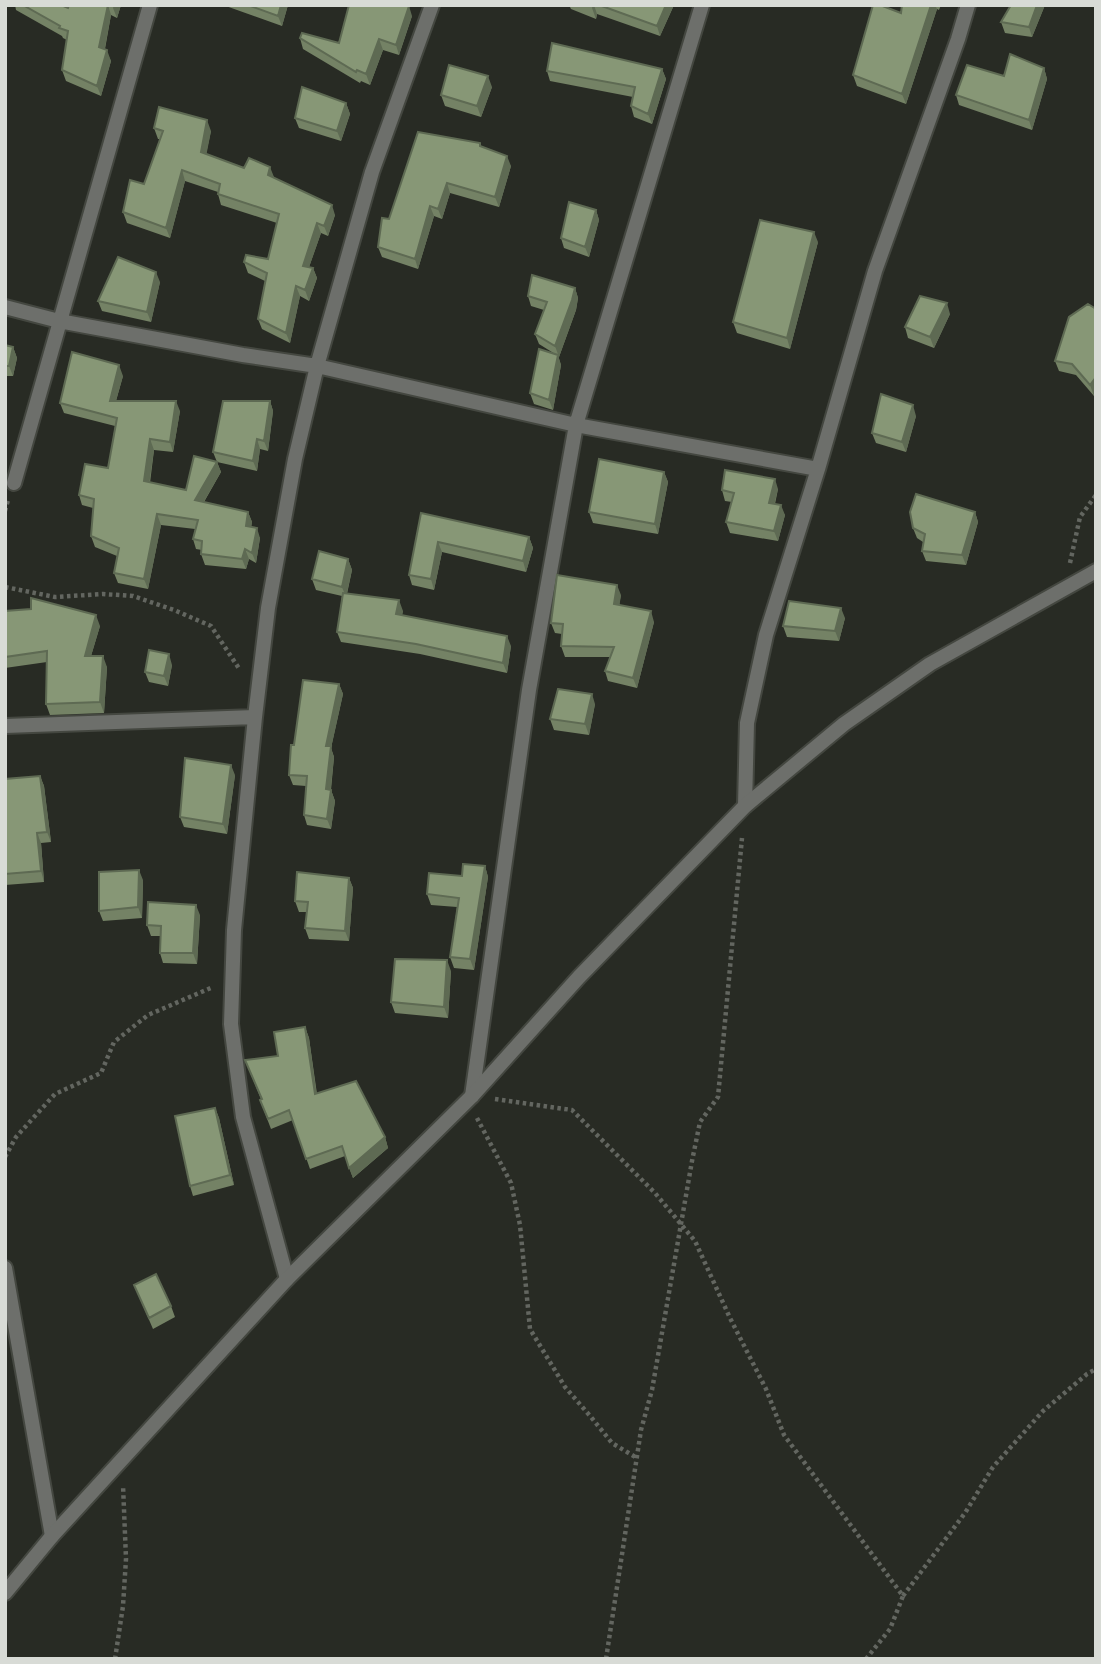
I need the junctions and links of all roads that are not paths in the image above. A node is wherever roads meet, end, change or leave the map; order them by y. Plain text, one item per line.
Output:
1 (150, 5) edge
2 (432, 5) edge
3 (702, 5) edge
4 (968, 5) edge
5 (5, 307) edge
6 (60, 321) junction
7 (317, 366) junction
8 (576, 425) junction
9 (818, 469) junction
10 (14, 483) dead end
11 (1096, 571) edge
12 (255, 717) junction
13 (5, 726) edge
14 (745, 806) junction
15 (472, 1096) junction
16 (5, 1268) edge
17 (287, 1279) junction
18 (52, 1536) junction
19 (5, 1593) edge

1 - 6 street
2 - 7 street
3 - 8 street
4 - 9 street
5 - 6 street
6 - 7 street
6 - 10 street
7 - 8 street
7 - 12 street
8 - 9 street
8 - 15 street
9 - 14 street
11 - 14 street
12 - 13 street
12 - 17 street
14 - 15 street
15 - 17 street
16 - 18 street
17 - 18 street
18 - 19 street

